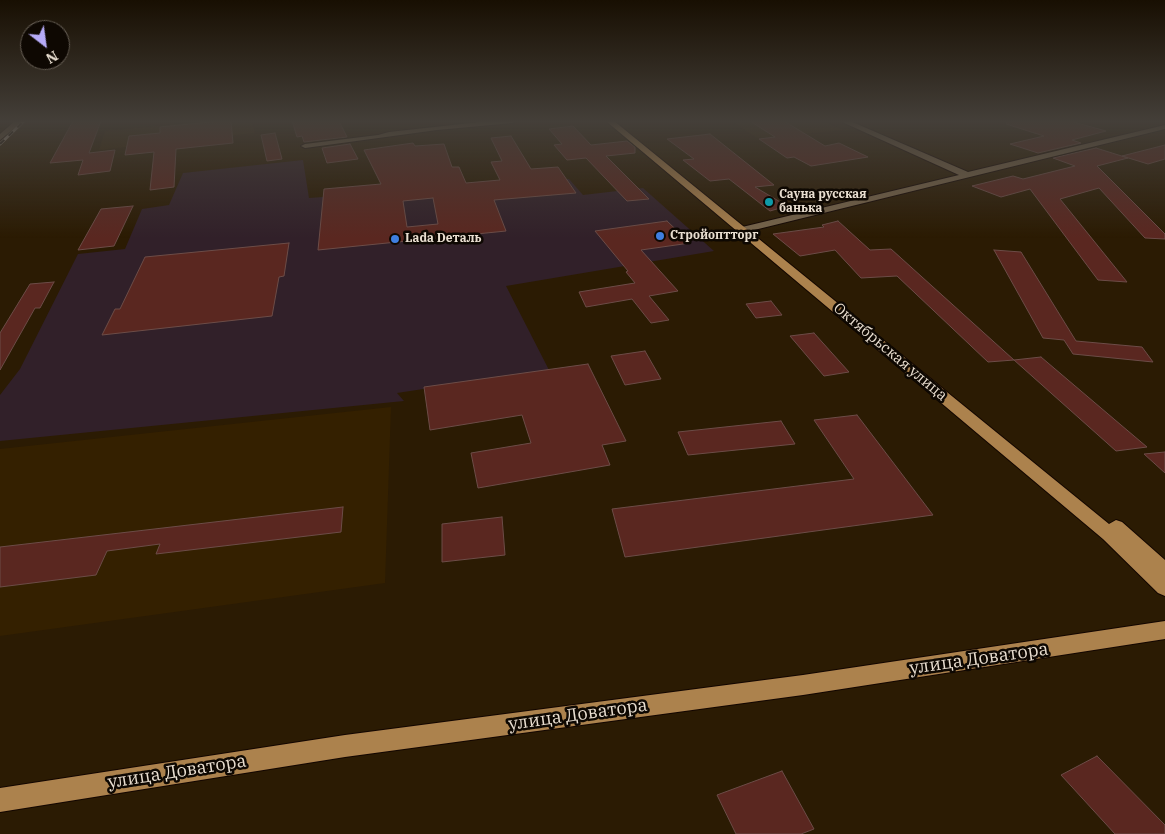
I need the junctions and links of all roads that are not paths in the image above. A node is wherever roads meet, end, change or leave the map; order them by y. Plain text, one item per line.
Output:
1 (659, 160) edge
2 (663, 160) edge
3 (933, 160) edge
4 (1025, 160) edge
5 (965, 174) junction
6 (746, 229) junction
7 (1165, 571) edge
8 (1165, 588) edge
9 (1162, 632) edge
10 (0, 800) edge

1 - 6 main road, Октябрьская улица
2 - 6 main road, Октябрьская улица
3 - 5 street
4 - 5 street
5 - 6 street
6 - 7 main road, Октябрьская улица
6 - 8 main road, Октябрьская улица
9 - 10 main road, улица Доватора

